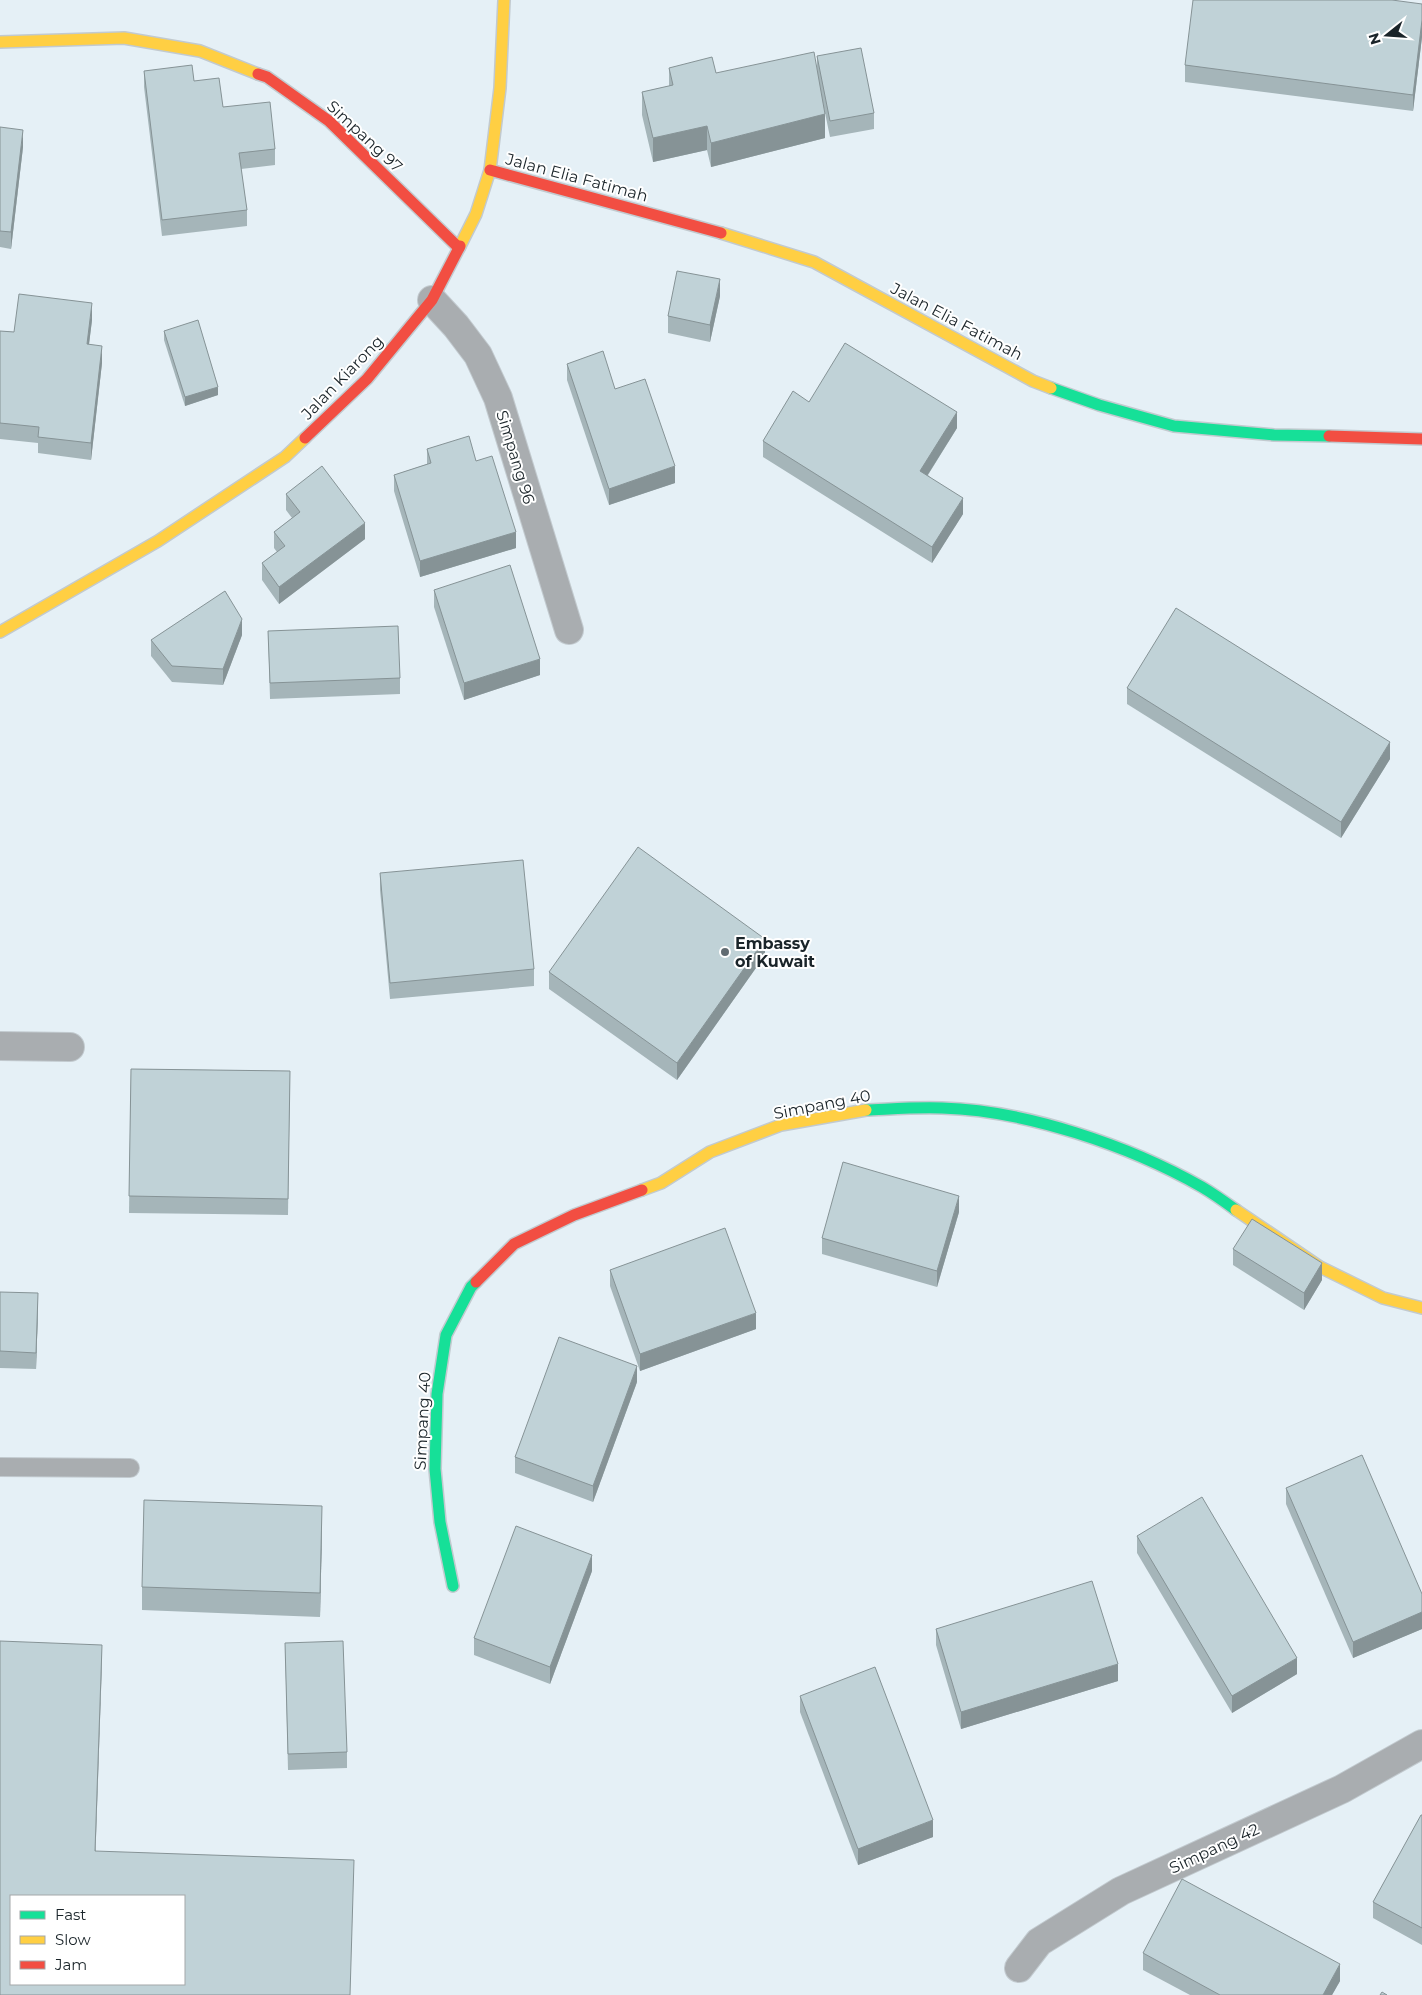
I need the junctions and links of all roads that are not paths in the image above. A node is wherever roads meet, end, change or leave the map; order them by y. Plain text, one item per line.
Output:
1 (504, 0) edge
2 (0, 42) edge
3 (490, 170) junction
4 (459, 248) junction
5 (432, 300) junction
6 (1422, 439) edge
7 (570, 630) dead end
8 (0, 632) edge
9 (0, 1046) edge
10 (70, 1047) dead end
11 (1422, 1308) edge
12 (0, 1467) edge
13 (130, 1468) dead end
14 (453, 1586) dead end
15 (1422, 1744) edge
16 (1019, 1968) dead end

1 - 3 street, Jalan Kiarong
2 - 4 street, Simpang 97
3 - 4 street, Jalan Kiarong
3 - 6 street, Jalan Elia Fatimah
4 - 5 street, Jalan Kiarong
5 - 7 street, Simpang 96
5 - 8 street, Jalan Kiarong
9 - 10 street
11 - 14 street, Simpang 40
12 - 13 lane
15 - 16 street, Simpang 42

